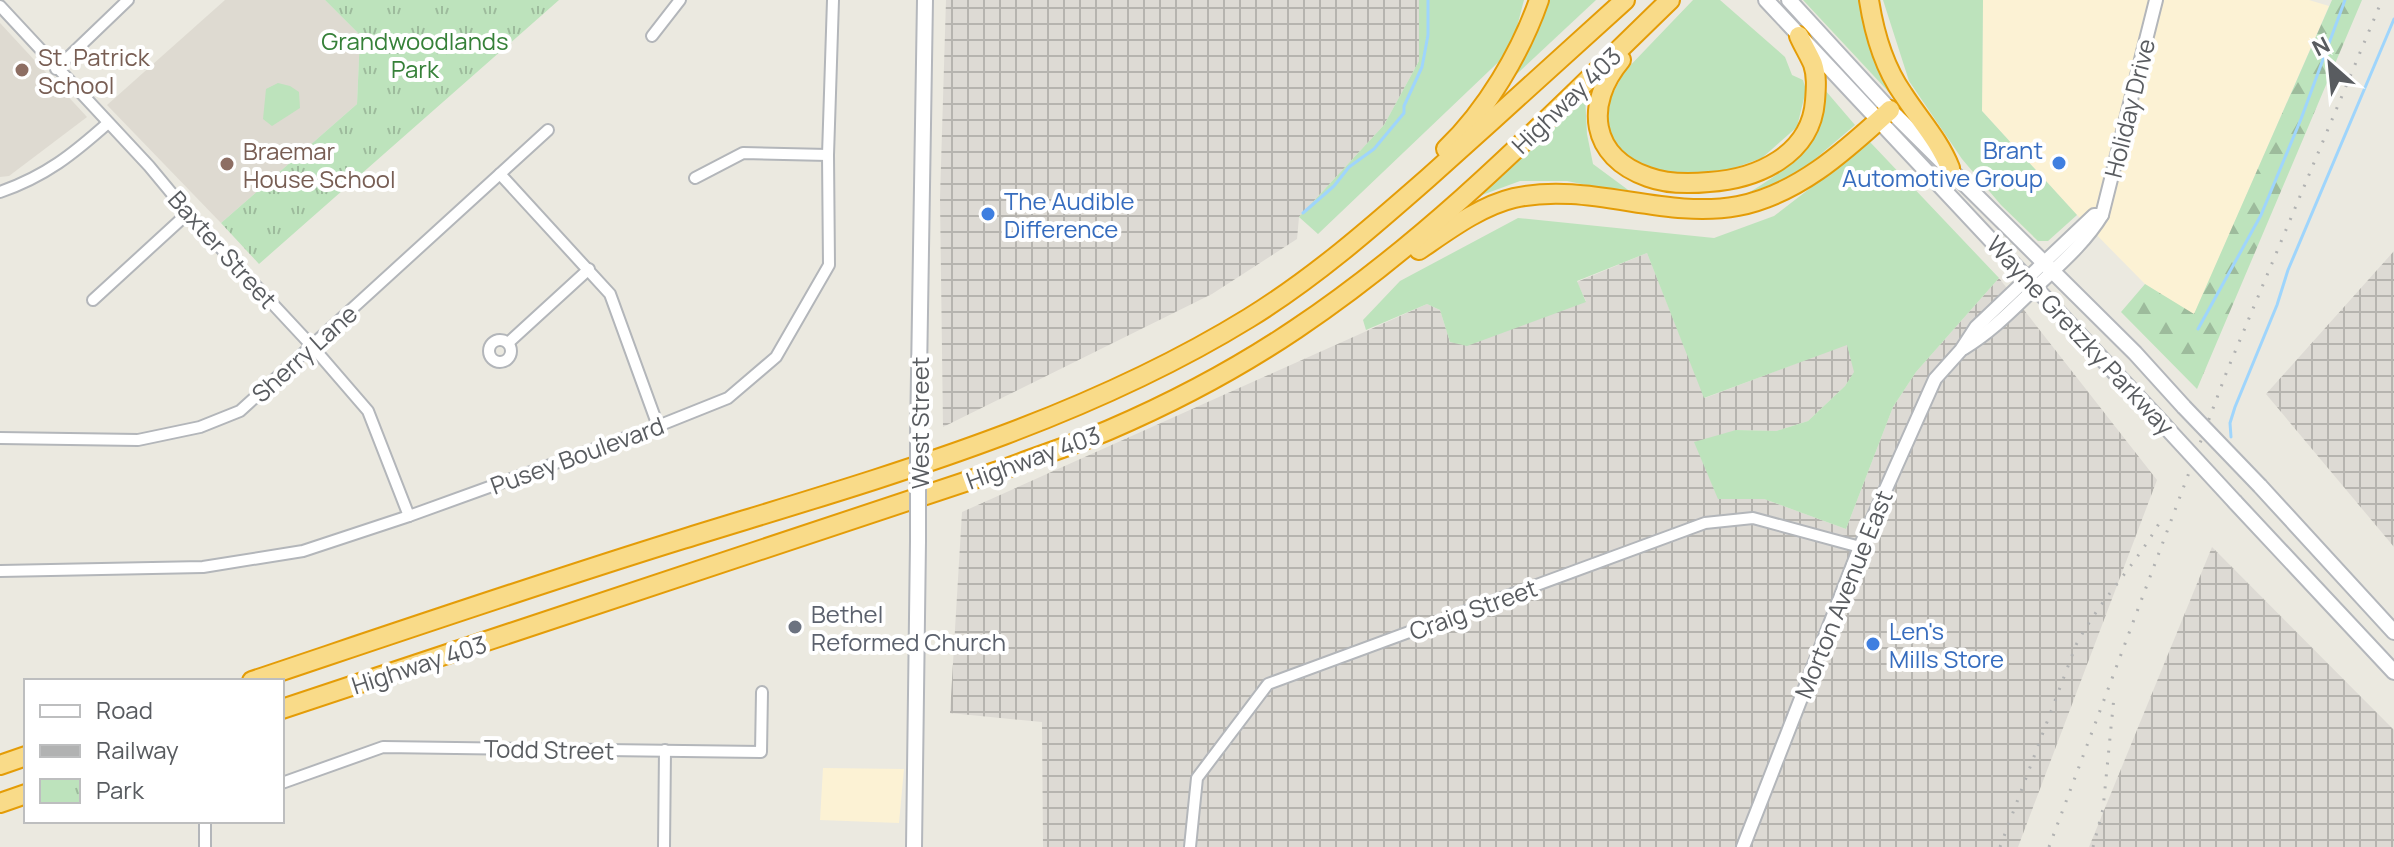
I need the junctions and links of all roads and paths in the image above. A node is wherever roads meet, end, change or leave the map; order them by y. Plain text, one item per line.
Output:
1 (128, 0) edge
2 (680, 0) edge
3 (833, 0) edge
4 (925, 0) edge
5 (1539, 0) edge
6 (1625, 0) edge
7 (1671, 0) edge
8 (1766, 0) edge
9 (1789, 0) edge
10 (1869, 0) edge
11 (2156, 0) edge
12 (0, 6) edge
13 (652, 36) dead end
14 (1799, 36) junction
15 (56, 69) junction
16 (1885, 115) junction
17 (108, 123) junction
18 (548, 130) dead end
19 (828, 155) junction
20 (1950, 168) junction
21 (500, 174) junction
22 (695, 178) dead end
23 (0, 192) edge
24 (188, 213) junction
25 (1371, 228) junction
26 (2048, 267) junction
27 (589, 269) junction
28 (1367, 278) junction
29 (2032, 283) junction
30 (93, 300) dead end
31 (508, 343) dead end
32 (311, 345) junction
33 (658, 426) junction
34 (0, 438) edge
35 (409, 516) junction
36 (1860, 547) junction
37 (0, 571) edge
38 (2394, 632) edge
39 (2394, 672) edge
40 (258, 679) edge
41 (762, 692) dead end
42 (284, 708) edge
43 (665, 750) junction
44 (24, 757) edge
45 (0, 765) edge
46 (284, 782) edge
47 (24, 795) edge
48 (0, 803) edge
49 (205, 823) edge
50 (205, 847) edge
51 (664, 847) edge
52 (914, 847) edge
53 (1190, 847) edge
54 (1743, 847) edge

1 - 15 street
2 - 13 street
3 - 19 street, Pusey Boulevard
4 - 52 main road, West Street, bridge
5 - 25 highway
6 - 25 highway, Highway 403
7 - 14 highway
7 - 28 highway, Highway 403
8 - 14 main road, Wayne Gretzky Parkway
9 - 16 main road, Wayne Gretzky Parkway
10 - 20 highway
11 - 26 street, Holiday Drive
12 - 15 street, Baxter Street
14 - 16 main road, Wayne Gretzky Parkway
15 - 17 street, Baxter Street
16 - 20 main road, Wayne Gretzky Parkway
16 - 28 highway
16 - 29 main road, Wayne Gretzky Parkway
17 - 23 street
17 - 24 street, Baxter Street
18 - 21 street, Sherry Lane
19 - 22 street
19 - 33 street, Pusey Boulevard
20 - 26 main road, Wayne Gretzky Parkway
21 - 27 street
21 - 32 street, Sherry Lane
24 - 30 street
24 - 32 street, Baxter Street
25 - 40 highway, Highway 403
26 - 29 street, Morton Avenue East
26 - 38 main road, Wayne Gretzky Parkway, bridge
27 - 31 street
27 - 33 street
28 - 42 highway, Highway 403
29 - 36 street, Morton Avenue East
29 - 39 main road, Wayne Gretzky Parkway, bridge
32 - 34 street, Sherry Lane
32 - 35 street, Baxter Street
33 - 35 street, Pusey Boulevard
35 - 37 street, Pusey Boulevard
36 - 53 street, Craig Street
36 - 54 street, Morton Avenue East
41 - 43 street, Todd Street
43 - 46 street, Todd Street
43 - 51 street
44 - 45 highway
47 - 48 highway
49 - 50 street

